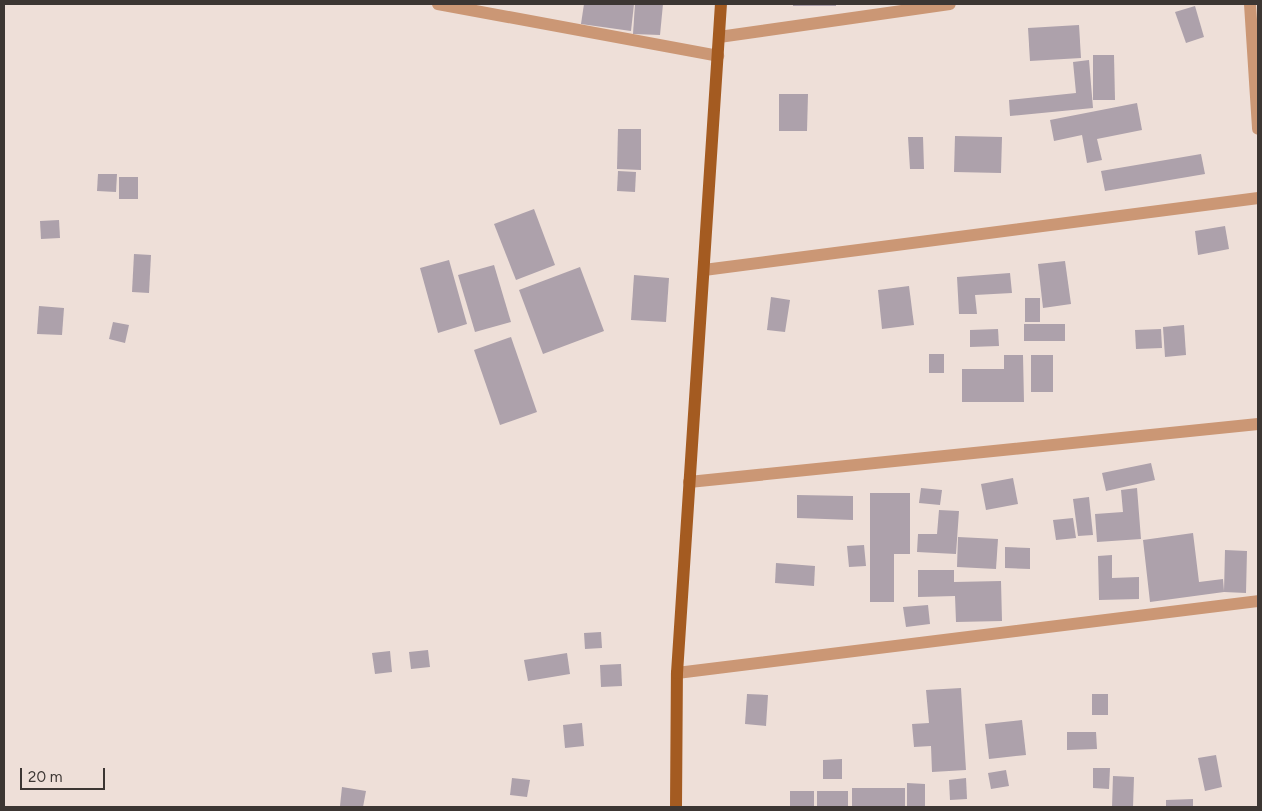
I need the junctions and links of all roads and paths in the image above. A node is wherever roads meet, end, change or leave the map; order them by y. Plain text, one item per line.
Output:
1 (438, 4) edge
2 (721, 4) edge
3 (950, 4) edge
4 (1250, 4) edge
5 (719, 37) junction
6 (718, 56) junction
7 (1258, 129) edge
8 (1258, 198) edge
9 (704, 270) junction
10 (1258, 424) edge
11 (690, 482) junction
12 (1258, 601) edge
13 (677, 673) junction
14 (676, 807) edge

1 - 6 street
2 - 5 main road
3 - 5 street
4 - 7 street
5 - 6 main road
6 - 9 main road
8 - 9 street
9 - 11 main road
10 - 11 street
11 - 13 main road
12 - 13 street
13 - 14 main road

